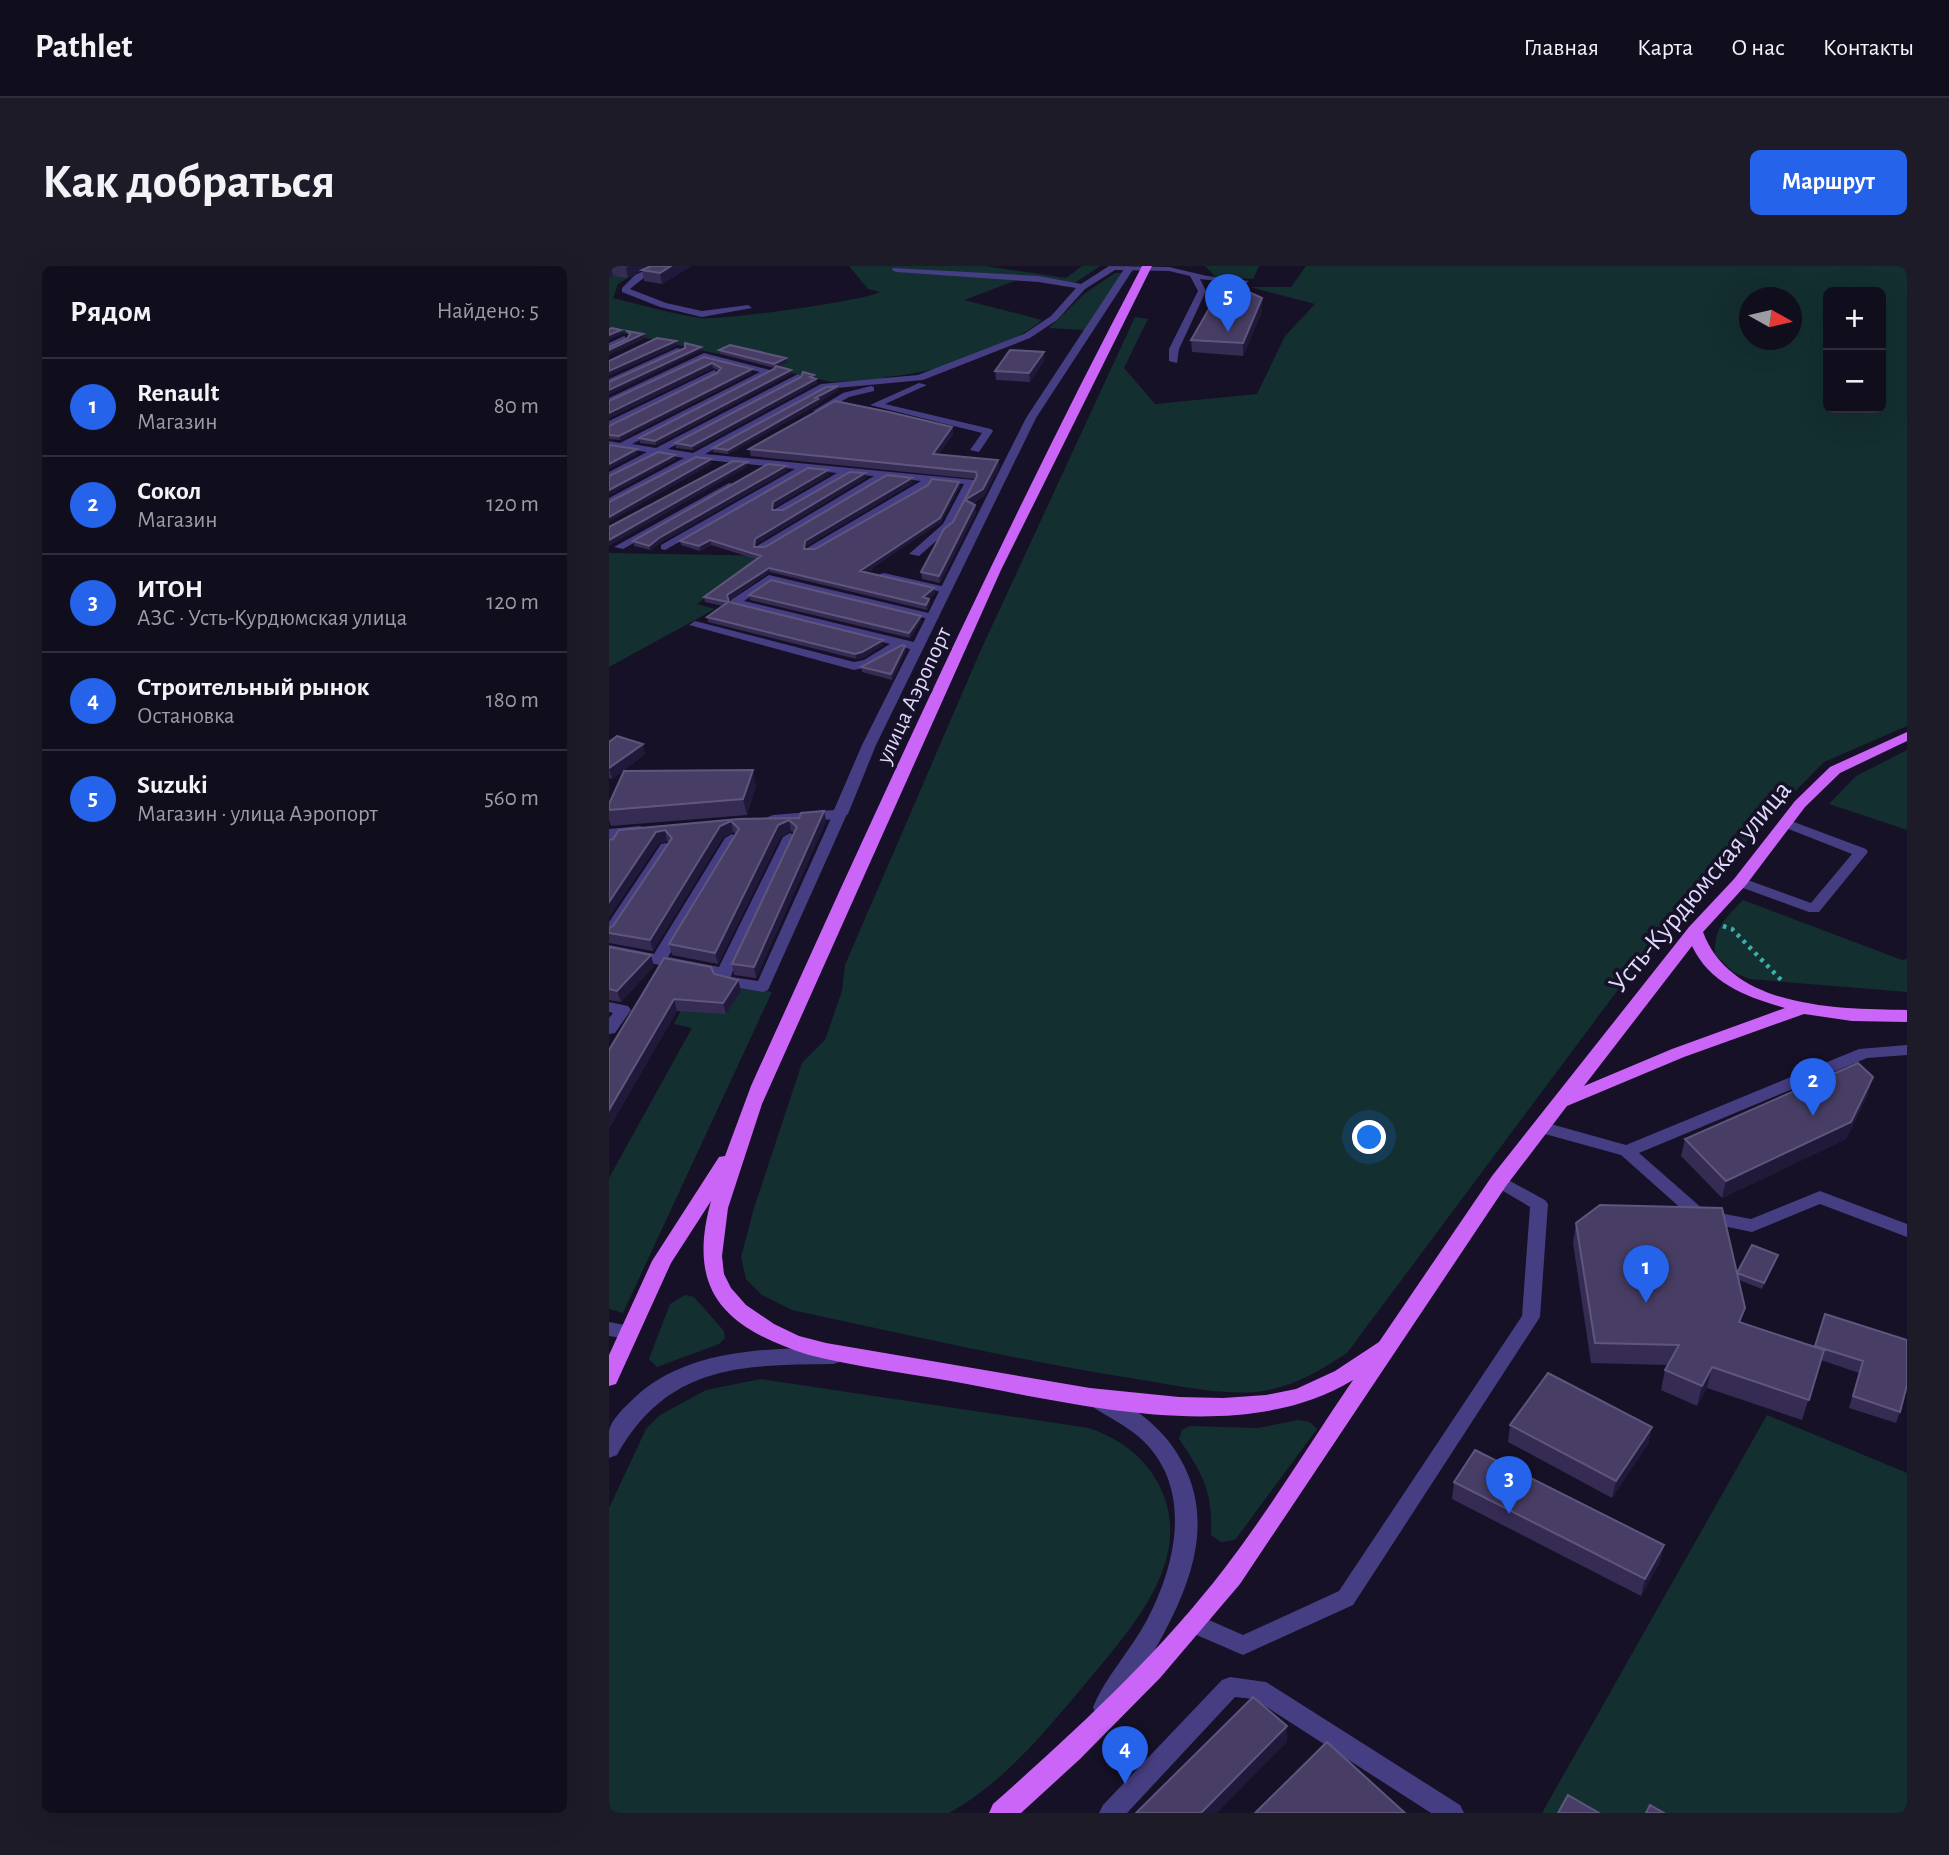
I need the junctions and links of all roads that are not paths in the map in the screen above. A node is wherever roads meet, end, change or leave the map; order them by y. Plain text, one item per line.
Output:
1 (666, 266) edge
2 (961, 266) edge
3 (1113, 267) edge
4 (1147, 267) edge
5 (1129, 268) junction
6 (896, 270) dead end
7 (1193, 274) junction
8 (1039, 279) junction
9 (1245, 281) dead end
10 (1081, 287) junction
11 (748, 308) dead end
12 (1054, 318) junction
13 (624, 339) edge
14 (609, 346) edge
15 (680, 350) edge
16 (1174, 361) dead end
17 (714, 373) edge
18 (798, 377) edge
19 (609, 382) edge
20 (889, 383) junction
21 (609, 402) edge
22 (813, 415) edge
23 (609, 425) edge
24 (615, 445) edge
25 (757, 447) edge
26 (975, 450) dead end
27 (657, 451) junction
28 (609, 452) edge
29 (696, 456) junction
30 (734, 460) junction
31 (767, 463) junction
32 (806, 467) junction
33 (848, 471) junction
34 (711, 473) edge
35 (885, 474) junction
36 (750, 475) edge
37 (609, 476) edge
38 (928, 478) junction
39 (738, 481) edge
40 (609, 502) edge
41 (779, 511) edge
42 (619, 547) dead end
43 (665, 547) dead end
44 (761, 548) edge
45 (811, 550) edge
46 (915, 554) dead end
47 (785, 568) edge
48 (884, 576) edge
49 (769, 578) junction
50 (946, 590) junction
51 (933, 617) junction
52 (695, 625) dead end
53 (898, 644) junction
54 (918, 647) junction
55 (1907, 736) edge
56 (840, 814) junction
57 (1786, 823) junction
58 (740, 826) joint
59 (659, 830) edge
60 (612, 837) edge
61 (790, 837) edge
62 (666, 847) edge
63 (1740, 882) junction
64 (1695, 931) junction
65 (609, 933) edge
66 (609, 950) edge
67 (658, 961) junction
68 (724, 973) junction
69 (609, 1007) edge
70 (1803, 1008) junction
71 (1907, 1016) edge
72 (609, 1029) edge
73 (1907, 1050) edge
74 (1558, 1103) junction
75 (1540, 1127) junction
76 (734, 1150) junction
77 (1627, 1151) junction
78 (1499, 1181) junction
79 (1907, 1231) edge
80 (619, 1331) edge
81 (1383, 1349) junction
82 (857, 1356) junction
83 (609, 1378) edge
84 (1094, 1398) junction
85 (609, 1449) edge
86 (1193, 1623) junction
87 (1078, 1744) junction
88 (1004, 1812) edge
89 (1111, 1813) edge
90 (1452, 1813) edge

1 - 11 lane
2 - 8 lane
3 - 5 lane
3 - 10 lane
4 - 5 lane
4 - 7 lane
4 - 76 main road, улица Аэропорт
5 - 50 street
6 - 8 lane
7 - 9 lane
7 - 16 lane
8 - 10 lane
10 - 12 lane
12 - 20 lane
12 - 26 lane
13 - 14 lane
15 - 19 lane
17 - 23 lane
18 - 27 lane
20 - 22 lane
20 - 29 lane
21 - 24 lane
24 - 27 lane
24 - 28 lane
25 - 30 lane
27 - 29 lane
27 - 37 lane
29 - 30 lane
29 - 40 lane
30 - 31 lane
30 - 34 lane
31 - 32 lane
31 - 36 lane
32 - 33 lane
32 - 43 lane
33 - 35 lane
33 - 41 lane
35 - 38 lane
35 - 44 lane
38 - 45 lane
38 - 46 lane
39 - 42 lane
47 - 49 lane
48 - 50 lane
49 - 51 lane
49 - 53 lane
50 - 51 street
51 - 54 street
52 - 53 lane
53 - 54 lane
54 - 56 street
55 - 57 main road, Усть-Курдюмская улица
56 - 58 street
56 - 68 lane
57 - 63 main road, Усть-Курдюмская улица
57 - 63 lane
58 - 67 lane
59 - 60 street
61 - 68 lane
62 - 65 lane
63 - 64 main road, Усть-Курдюмская улица
64 - 70 main road
64 - 74 main road, Усть-Курдюмская улица
66 - 67 lane
67 - 68 lane
69 - 72 lane
70 - 71 main road
70 - 74 main road
73 - 77 lane
74 - 75 main road, Усть-Курдюмская улица
75 - 77 lane
75 - 78 main road, Усть-Курдюмская улица
76 - 80 main road
76 - 82 main road
77 - 79 lane
78 - 81 main road, Усть-Курдюмская улица
78 - 86 lane
80 - 83 main road
81 - 84 main road
81 - 86 main road, Усть-Курдюмская улица
82 - 84 main road
82 - 85 street
84 - 87 street
86 - 87 main road, Усть-Курдюмская улица
87 - 88 main road, Усть-Курдюмская улица
89 - 90 lane

